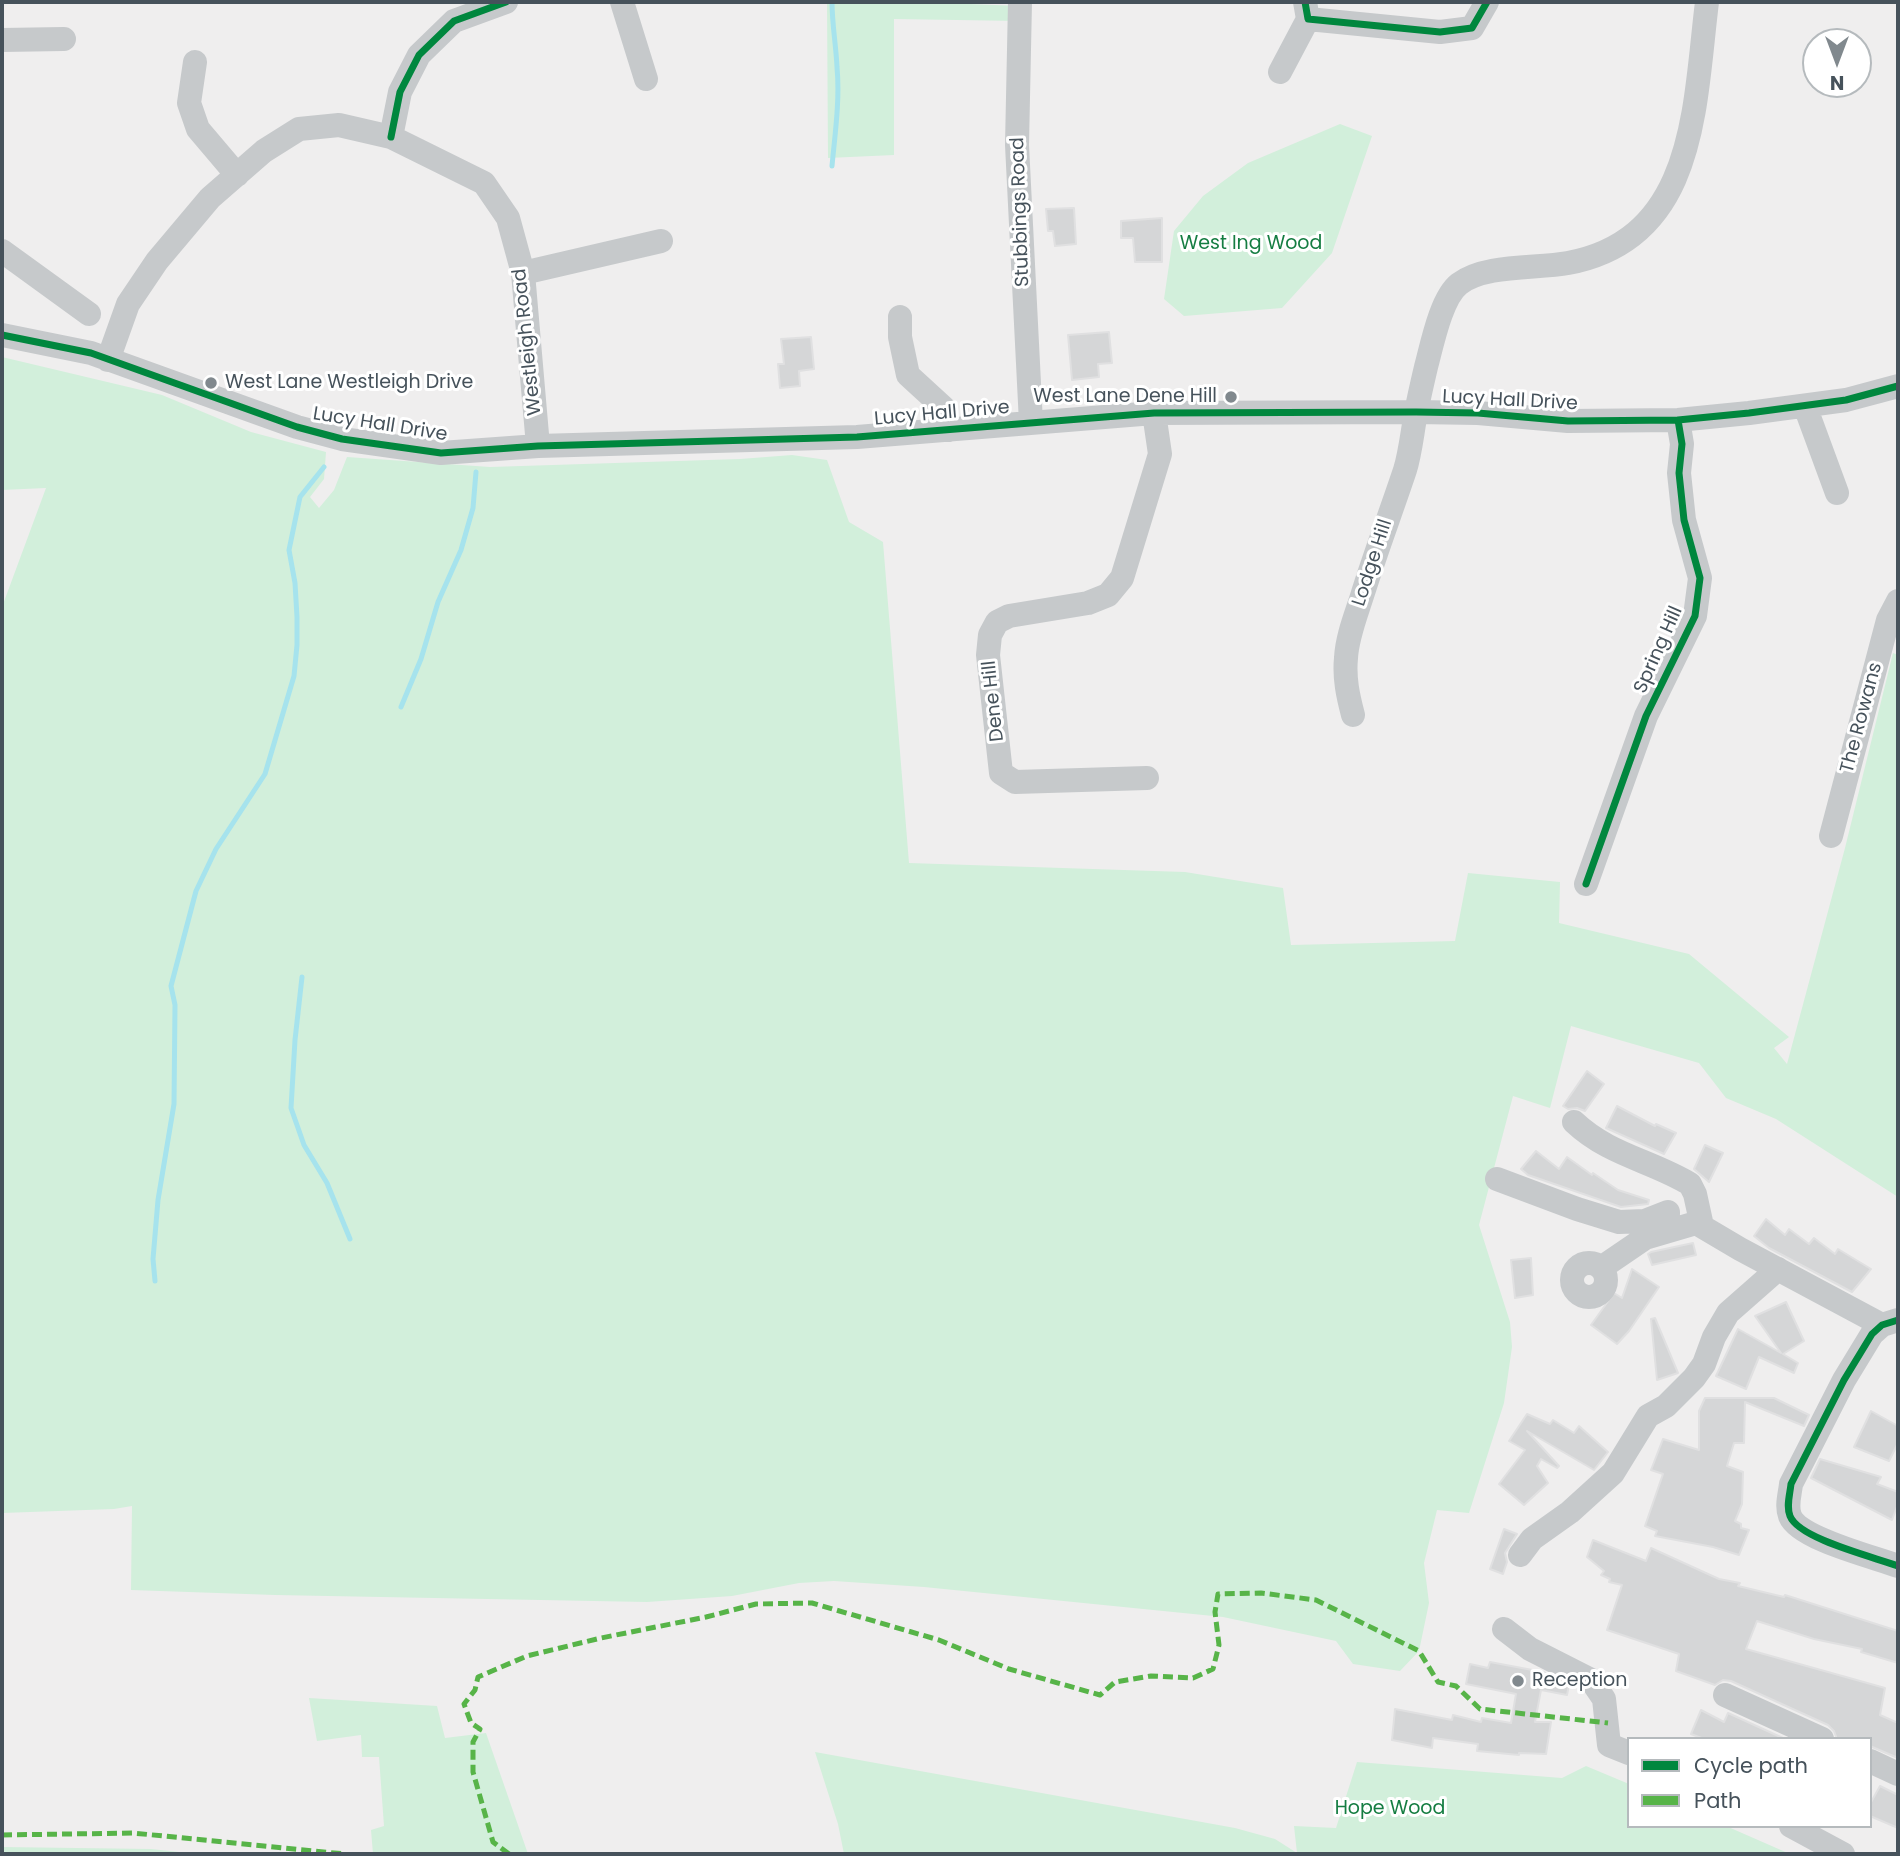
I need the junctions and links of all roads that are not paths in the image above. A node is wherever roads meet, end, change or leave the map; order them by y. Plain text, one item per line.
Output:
1 (506, 2) edge
2 (622, 2) edge
3 (1020, 2) edge
4 (1487, 2) edge
5 (1707, 2) edge
6 (1307, 10) edge
7 (447, 11) edge
8 (64, 39) dead end
9 (2, 40) edge
10 (195, 62) dead end
11 (1280, 72) dead end
12 (646, 79) dead end
13 (391, 137) junction
14 (237, 175) junction
15 (661, 241) dead end
16 (2, 251) edge
17 (523, 273) junction
18 (89, 314) dead end
19 (900, 317) dead end
20 (2, 335) edge
21 (108, 360) junction
22 (1898, 386) edge
23 (1805, 406) junction
24 (1416, 412) junction
25 (1154, 413) junction
26 (1678, 419) junction
27 (1031, 423) junction
28 (949, 430) junction
29 (538, 446) junction
30 (1837, 493) dead end
31 (1898, 601) edge
32 (1353, 715) dead end
33 (1147, 778) dead end
34 (1830, 836) dead end
35 (1586, 884) dead end
36 (1574, 1122) dead end
37 (1497, 1179) dead end
38 (1702, 1226) junction
39 (1674, 1228) junction
40 (1601, 1268) dead end
41 (1778, 1269) junction
42 (1890, 1323) edge
43 (1520, 1555) dead end
44 (1898, 1566) edge
45 (1504, 1629) dead end
46 (1725, 1695) dead end
47 (1818, 1737) edge
48 (1627, 1752) edge
49 (1872, 1762) edge
50 (1898, 1774) edge
51 (1795, 1828) edge
52 (1843, 1854) edge

1 - 7 street
2 - 12 street
3 - 27 street, Stubbings Road
4 - 6 street
5 - 24 street, Lodge Hill
6 - 11 street
7 - 13 street
8 - 9 street
10 - 14 street
13 - 14 street, Westleigh Road
13 - 17 street, Westleigh Road
14 - 21 street, Westleigh Road
15 - 17 street
16 - 18 street
17 - 29 street, Westleigh Road
19 - 28 street
20 - 21 street, Lucy Hall Drive
21 - 29 street, Lucy Hall Drive
22 - 23 street, Lucy Hall Drive
23 - 26 street, Lucy Hall Drive
23 - 30 street
24 - 25 street, Lucy Hall Drive
24 - 26 street, Lucy Hall Drive
24 - 32 street, Lodge Hill
25 - 27 street, Lucy Hall Drive
25 - 33 street, Dene Hill
26 - 35 street, Spring Hill
27 - 28 street, Lucy Hall Drive
28 - 29 street, Lucy Hall Drive
31 - 34 street, The Rowans
36 - 38 street
37 - 39 street
38 - 39 street
38 - 41 street
39 - 40 street
41 - 42 street
41 - 43 street
42 - 44 street
45 - 48 street
46 - 47 street
49 - 50 street
51 - 52 street

